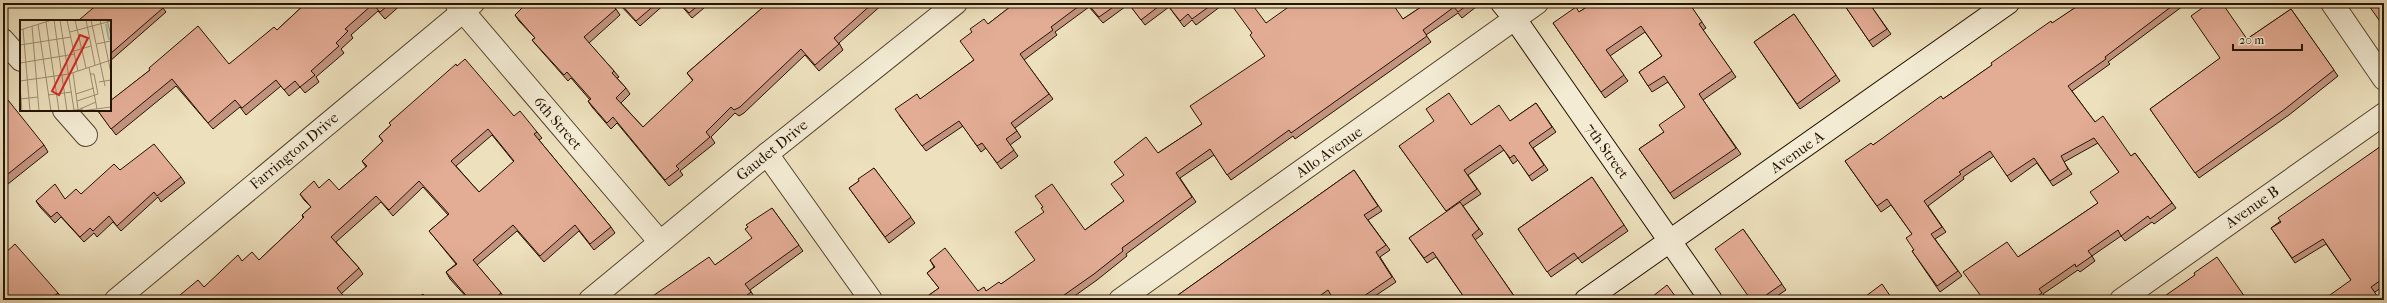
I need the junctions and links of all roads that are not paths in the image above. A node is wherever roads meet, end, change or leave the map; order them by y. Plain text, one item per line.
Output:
1 (956, 3) edge
2 (1537, 3) edge
3 (2008, 3) edge
4 (2332, 3) edge
5 (464, 6) edge
6 (1508, 11) edge
7 (3, 40) edge
8 (20, 59) edge
9 (2384, 79) edge
10 (65, 111) edge
11 (2384, 114) edge
12 (86, 135) dead end
13 (767, 154) junction
14 (1670, 241) junction
15 (660, 242) junction
16 (116, 300) edge
17 (590, 300) edge
18 (871, 300) edge
19 (1120, 300) edge
20 (1586, 300) edge
21 (1711, 300) edge
22 (2121, 300) edge

1 - 13 street, Gaudet Drive
2 - 6 street, Allo Avenue
3 - 14 street, Avenue A
4 - 9 street
5 - 15 street, 6th Street
5 - 16 street, Farrington Drive
6 - 14 street, 7th Street
6 - 19 street, Allo Avenue
7 - 8 street
10 - 12 street
11 - 22 street, Avenue B
13 - 15 street, Gaudet Drive
13 - 18 street
14 - 20 street, Avenue A
14 - 21 street, 7th Street
15 - 17 street, Gaudet Drive

